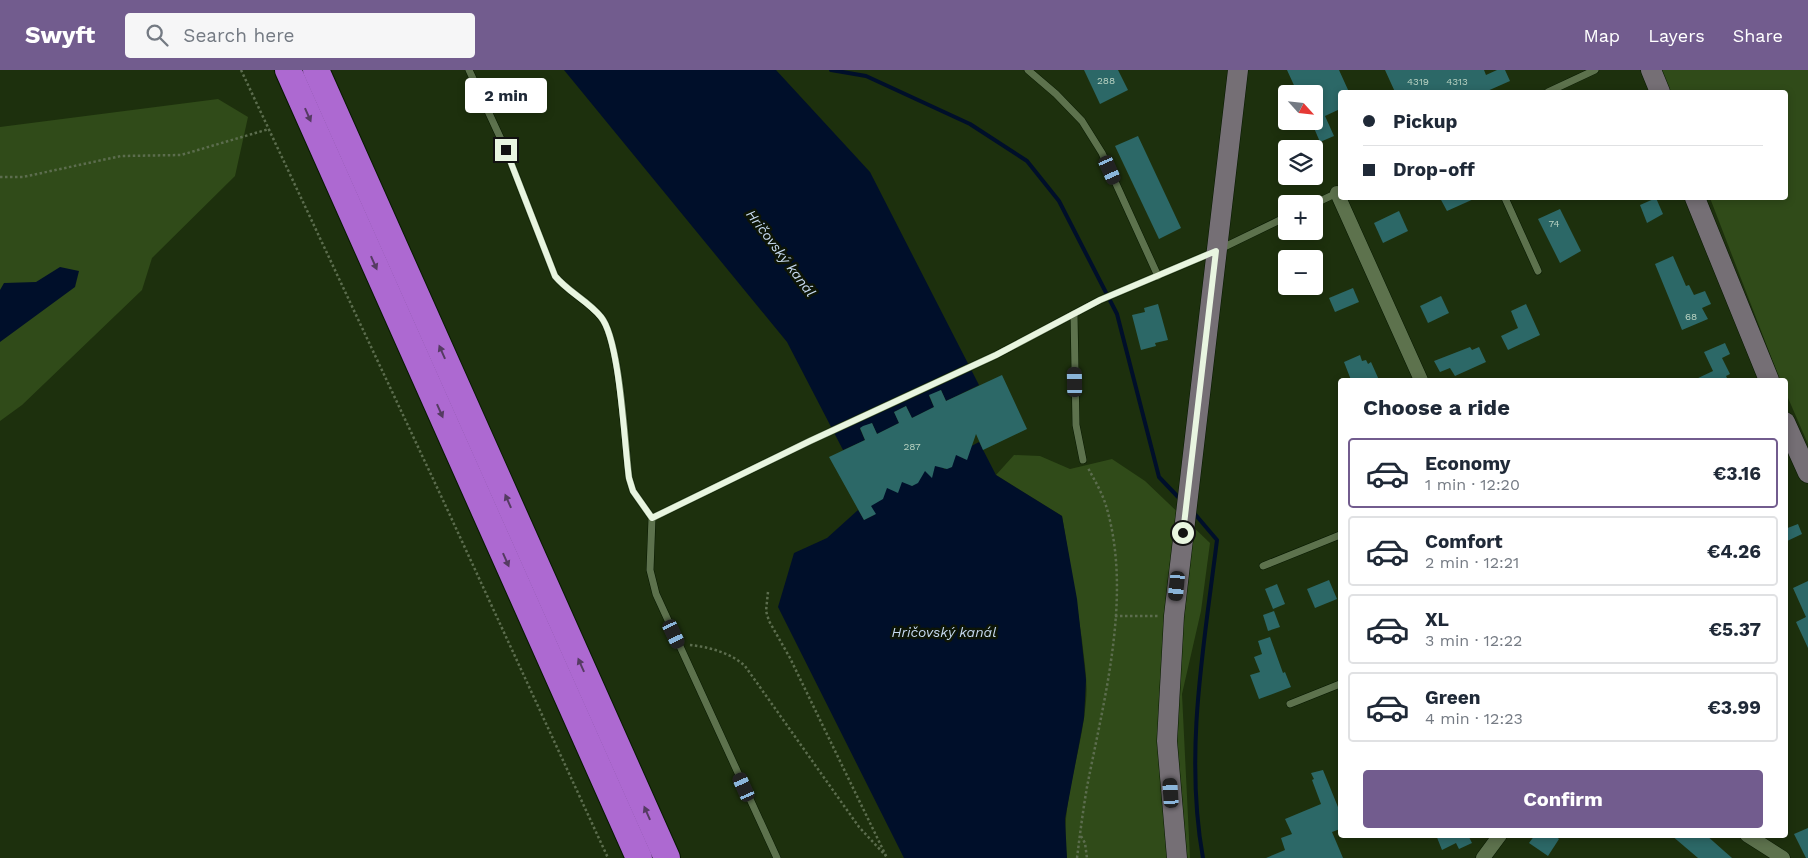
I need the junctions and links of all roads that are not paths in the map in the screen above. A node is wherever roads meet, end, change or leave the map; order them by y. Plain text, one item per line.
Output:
1 (288, 70) edge
2 (316, 70) edge
3 (469, 70) edge
4 (1028, 70) edge
5 (1238, 70) edge
6 (1595, 70) edge
7 (1651, 70) edge
8 (1552, 90) edge
9 (1659, 90) edge
10 (1338, 192) edge
11 (1323, 200) edge
12 (1342, 200) edge
13 (1506, 200) edge
14 (1695, 200) edge
15 (1278, 221) edge
16 (1216, 251) junction
17 (1538, 271) dead end
18 (1158, 276) junction
19 (1074, 314) junction
20 (1420, 378) edge
21 (1768, 378) edge
22 (1788, 429) edge
23 (1083, 460) road end
24 (1808, 473) edge
25 (652, 518) junction
26 (1338, 536) edge
27 (1263, 566) dead end
28 (1338, 685) edge
29 (1290, 704) dead end
30 (1498, 838) edge
31 (1751, 838) edge
32 (639, 858) edge
33 (667, 858) edge
34 (777, 858) edge
35 (1177, 858) edge
36 (1483, 858) edge
37 (1783, 858) edge

1 -> 32 highway
33 -> 2 highway
3 - 25 lane
4 - 18 lane
5 - 16 main road
6 - 8 lane
7 - 9 main road
10 - 11 lane
12 - 20 street
13 - 17 lane
14 - 21 main road
15 - 16 lane
16 - 18 lane
16 - 35 main road
18 - 19 lane
19 - 23 lane
19 - 25 lane
22 - 24 main road
25 - 34 lane
26 - 27 lane
28 - 29 lane
30 - 36 street
31 - 37 street

